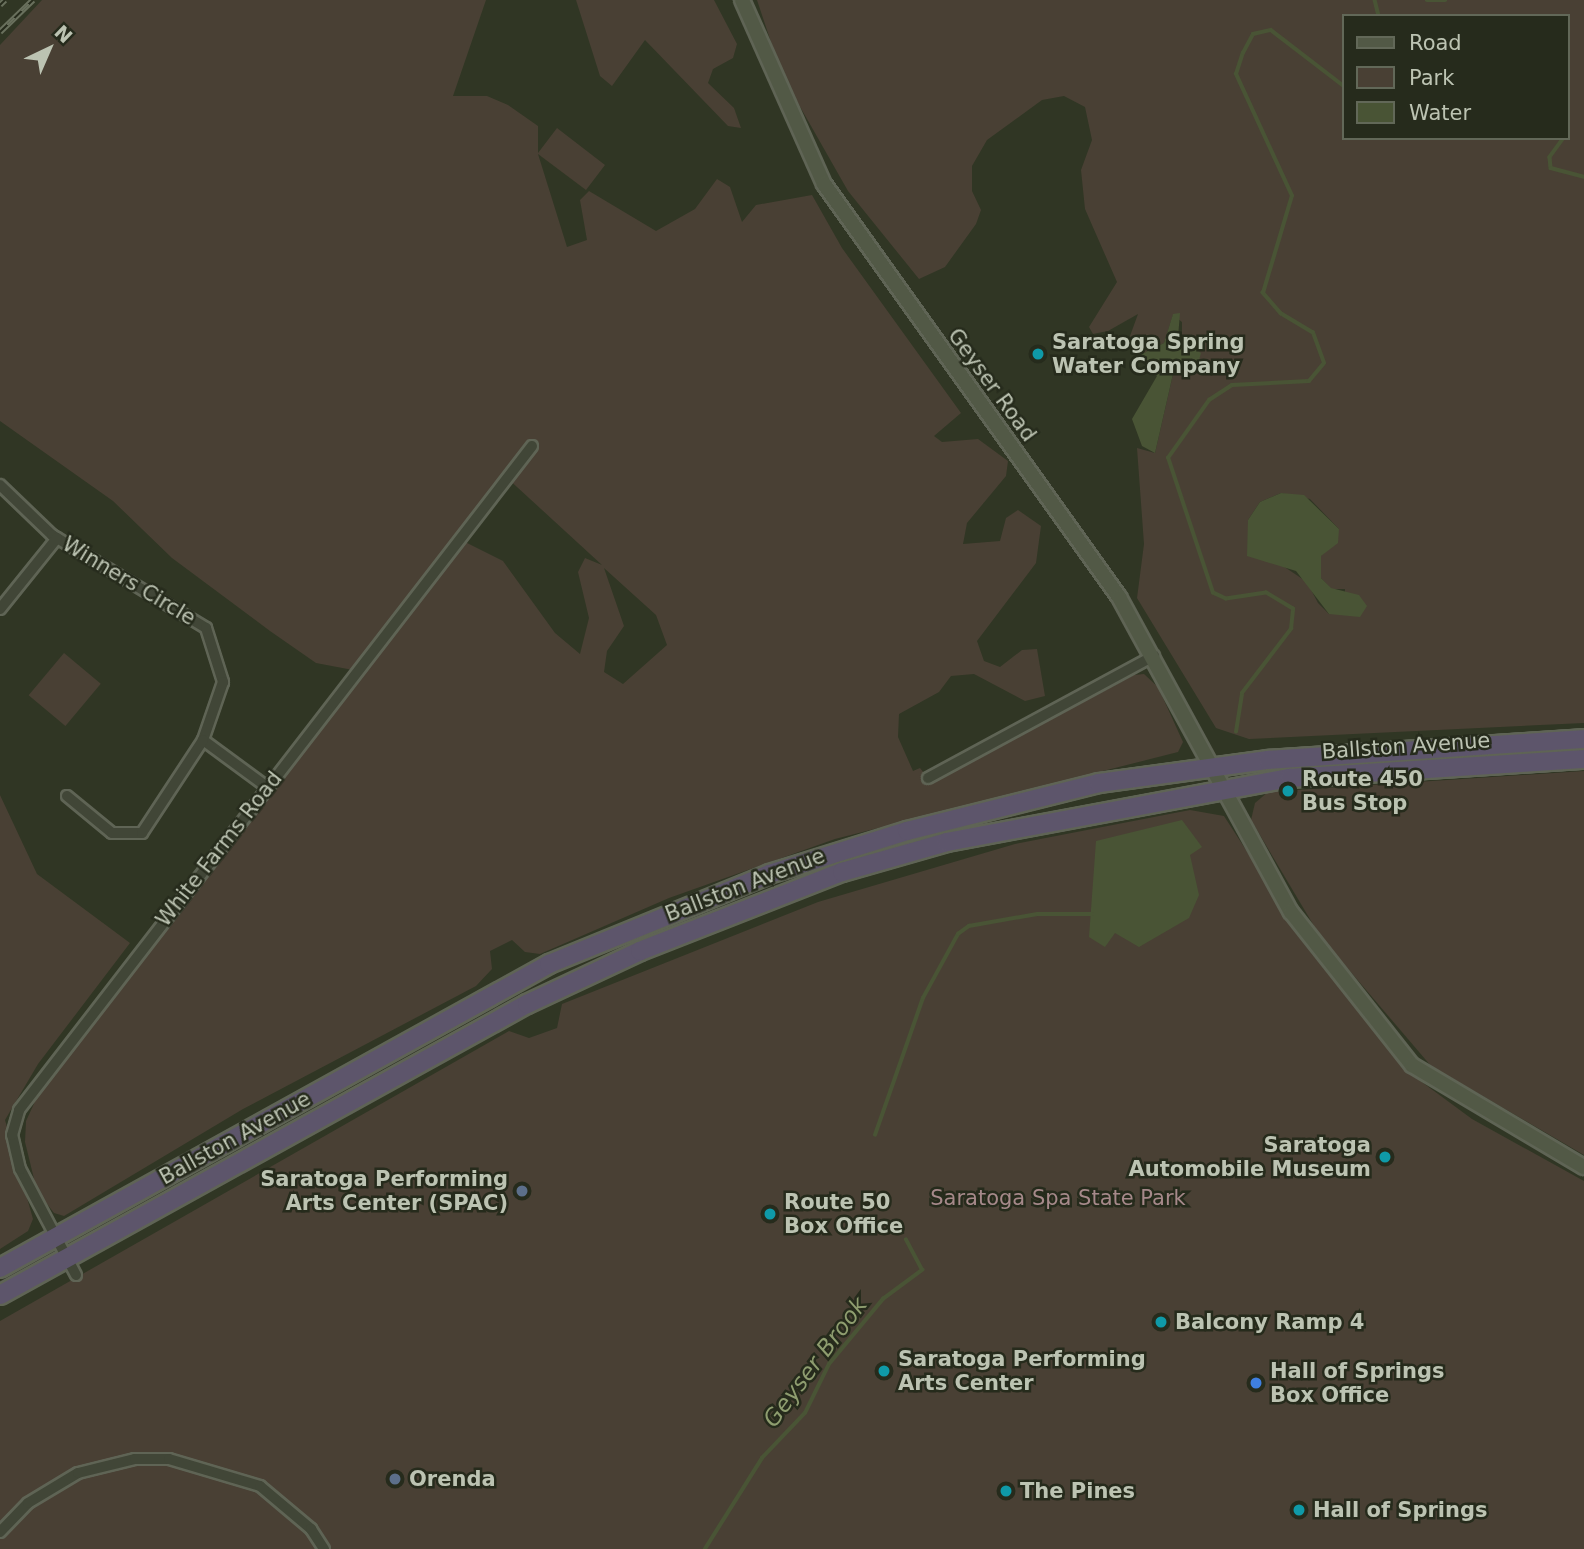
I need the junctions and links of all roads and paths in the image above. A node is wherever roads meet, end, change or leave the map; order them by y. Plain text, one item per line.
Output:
1 (742, 0) edge
2 (532, 446) dead end
3 (0, 485) edge
4 (57, 538) junction
5 (0, 609) edge
6 (1154, 656) junction
7 (1584, 739) edge
8 (203, 740) junction
9 (1584, 759) edge
10 (1213, 769) junction
11 (928, 778) dead end
12 (267, 787) junction
13 (1223, 788) junction
14 (67, 796) dead end
15 (1584, 1167) edge
16 (57, 1236) junction
17 (68, 1258) junction
18 (0, 1268) edge
19 (75, 1275) dead end
20 (0, 1295) edge
21 (0, 1532) edge
22 (324, 1549) edge

1 - 6 street, Geyser Road
2 - 12 street, White Farms Road
3 - 4 street, Winners Circle
4 - 5 street
4 - 8 street, Winners Circle
6 - 10 street, Geyser Road
6 - 11 street
7 - 10 highway, Ballston Avenue
8 - 12 street
8 - 14 street, Winners Circle
9 - 13 highway, Ballston Avenue
10 - 13 street, Geyser Road
10 - 16 highway, Ballston Avenue
12 - 16 street, White Farms Road
13 - 15 street, Geyser Road
13 - 17 highway, Ballston Avenue
16 - 17 street, White Farms Road
16 - 18 highway, Ballston Avenue
17 - 19 street, White Farms Road
17 - 20 highway, Ballston Avenue
21 - 22 street

